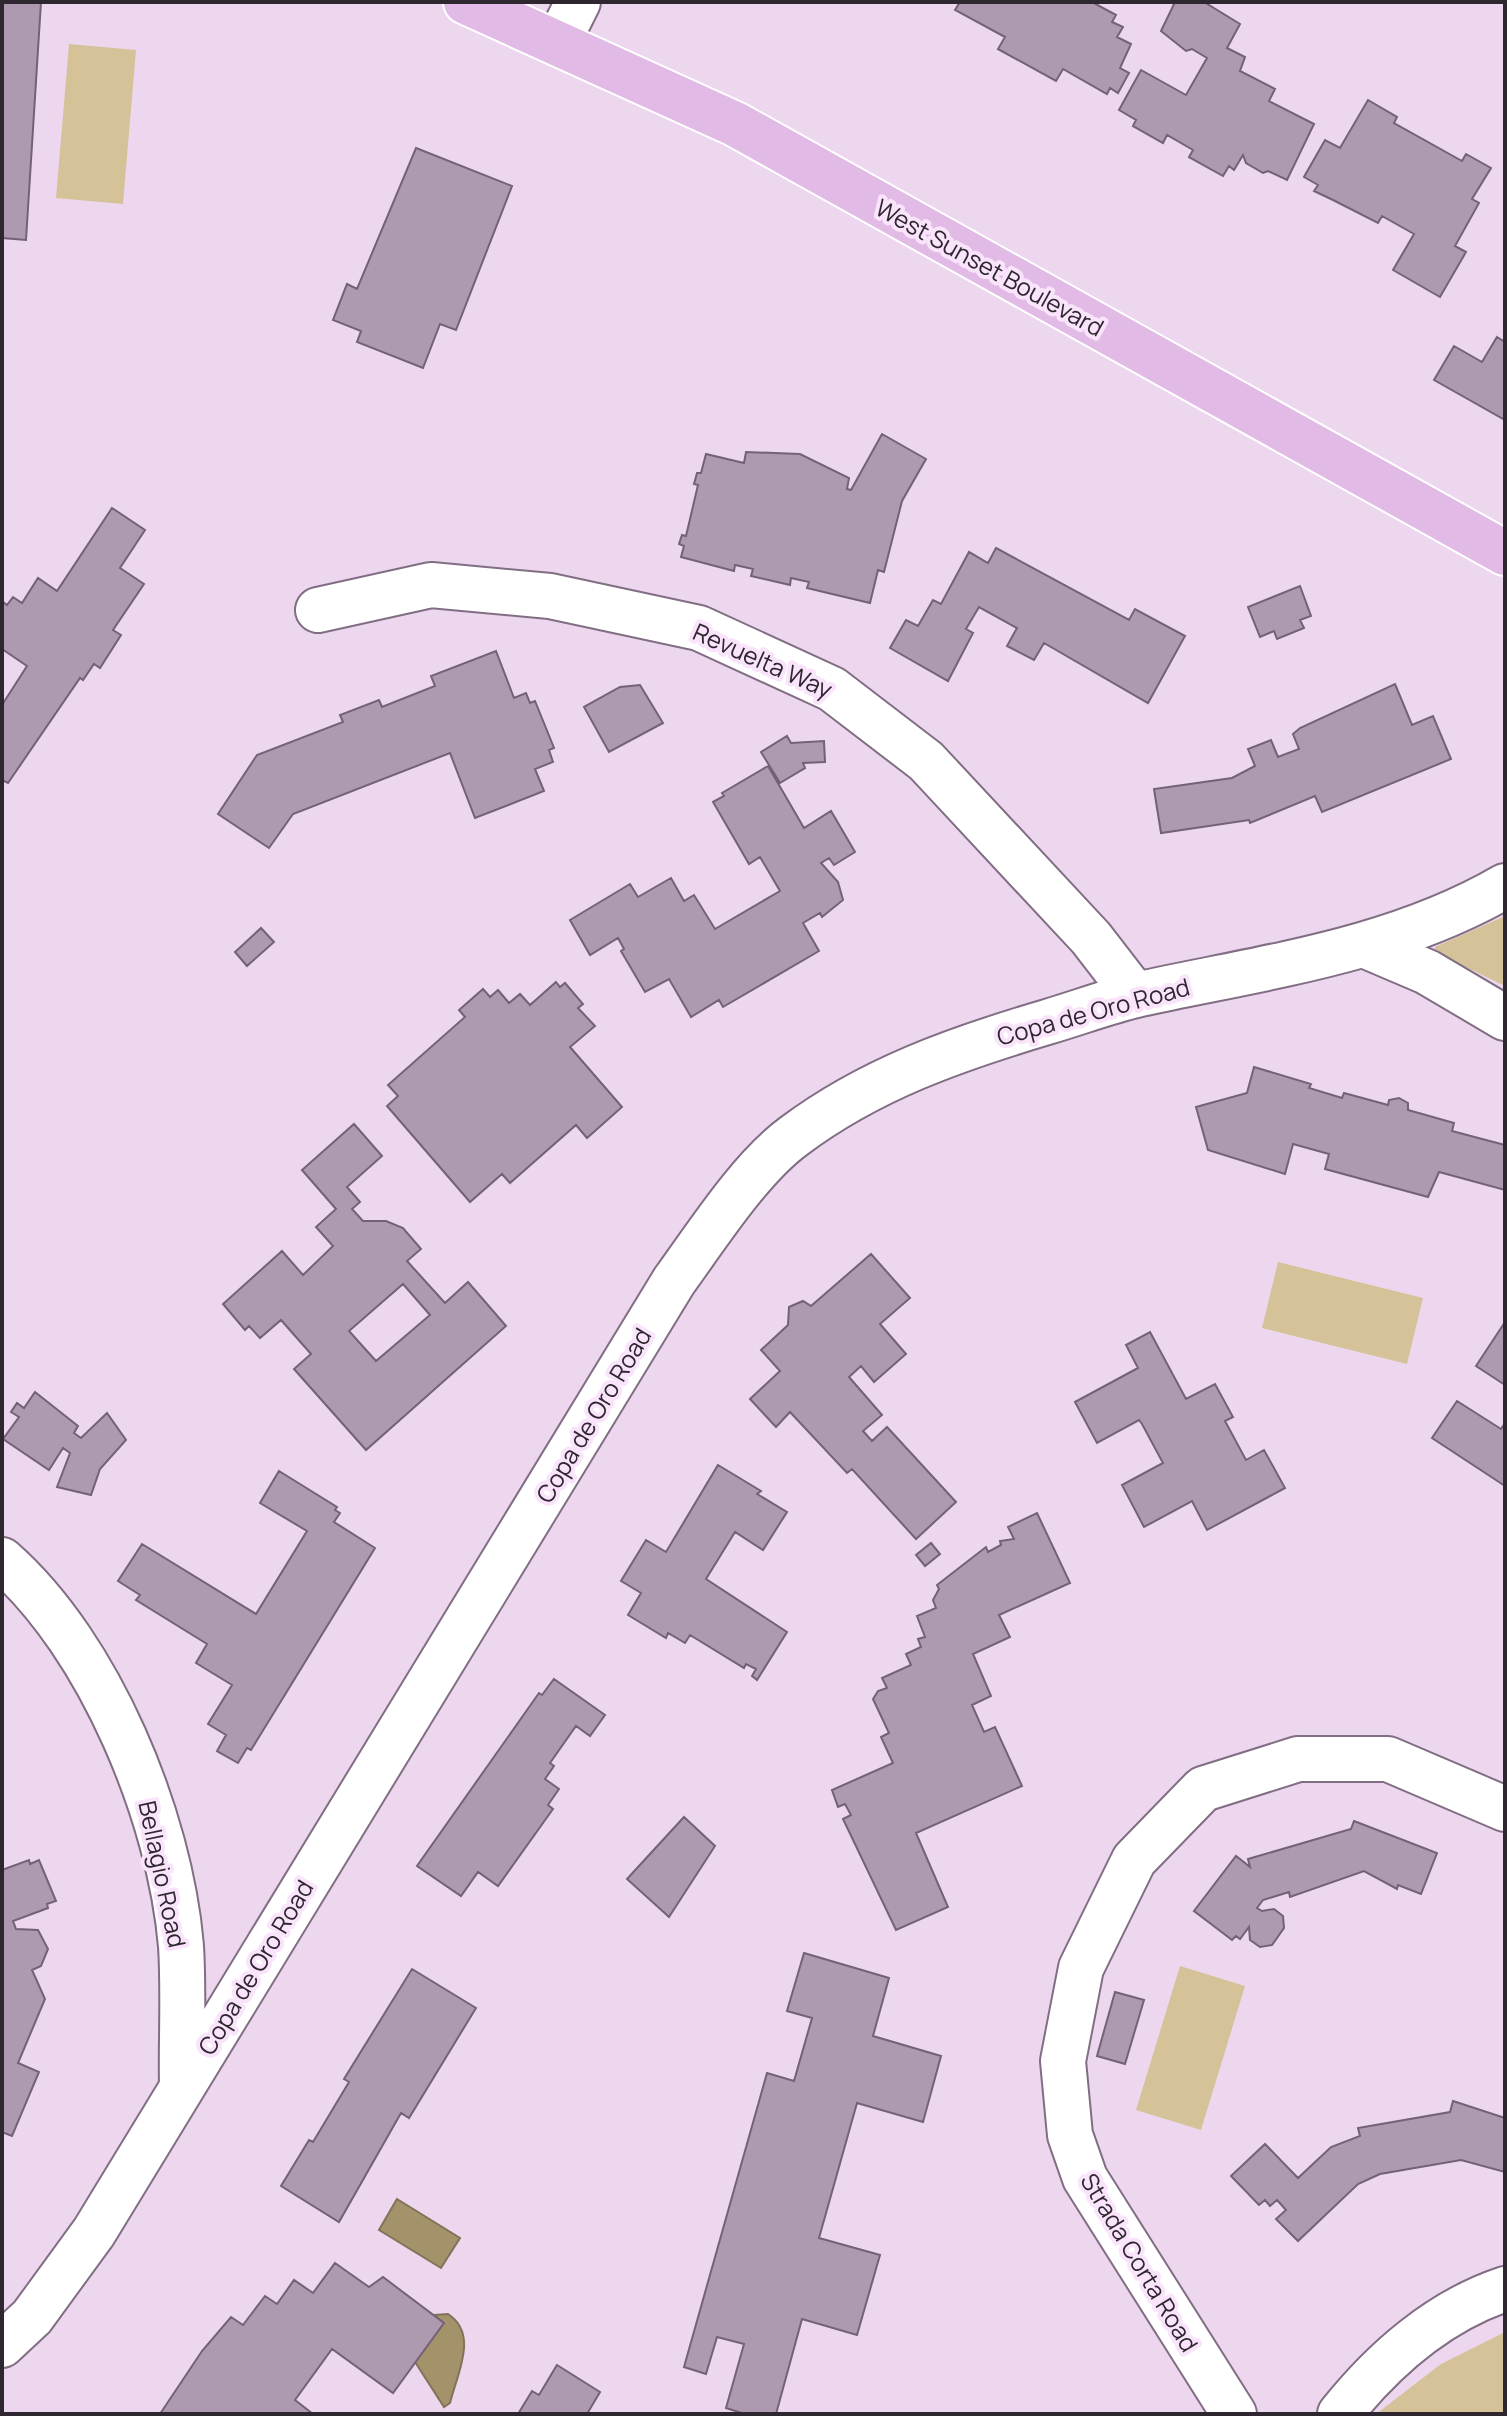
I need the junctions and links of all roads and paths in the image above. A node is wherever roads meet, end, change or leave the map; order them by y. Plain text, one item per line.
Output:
1 (466, 2) edge
2 (578, 2) edge
3 (558, 42) junction
4 (1505, 553) edge
5 (318, 610) dead end
6 (1505, 886) edge
7 (1366, 946) junction
8 (1135, 995) junction
9 (1505, 1018) edge
10 (2, 1560) edge
11 (1505, 1809) edge
12 (182, 2087) junction
13 (1505, 2289) edge
14 (2, 2345) edge
15 (1234, 2414) edge
16 (1340, 2414) edge

1 - 3 main road, West Sunset Boulevard
2 - 3 street
3 - 4 main road, West Sunset Boulevard
5 - 8 street, Revuelta Way
6 - 7 street, Copa de Oro Road
7 - 8 street, Copa de Oro Road
7 - 9 street
8 - 12 street, Copa de Oro Road
10 - 12 street, Bellagio Road
11 - 15 street, Strada Corta Road
12 - 14 street, Copa de Oro Road
13 - 16 street

